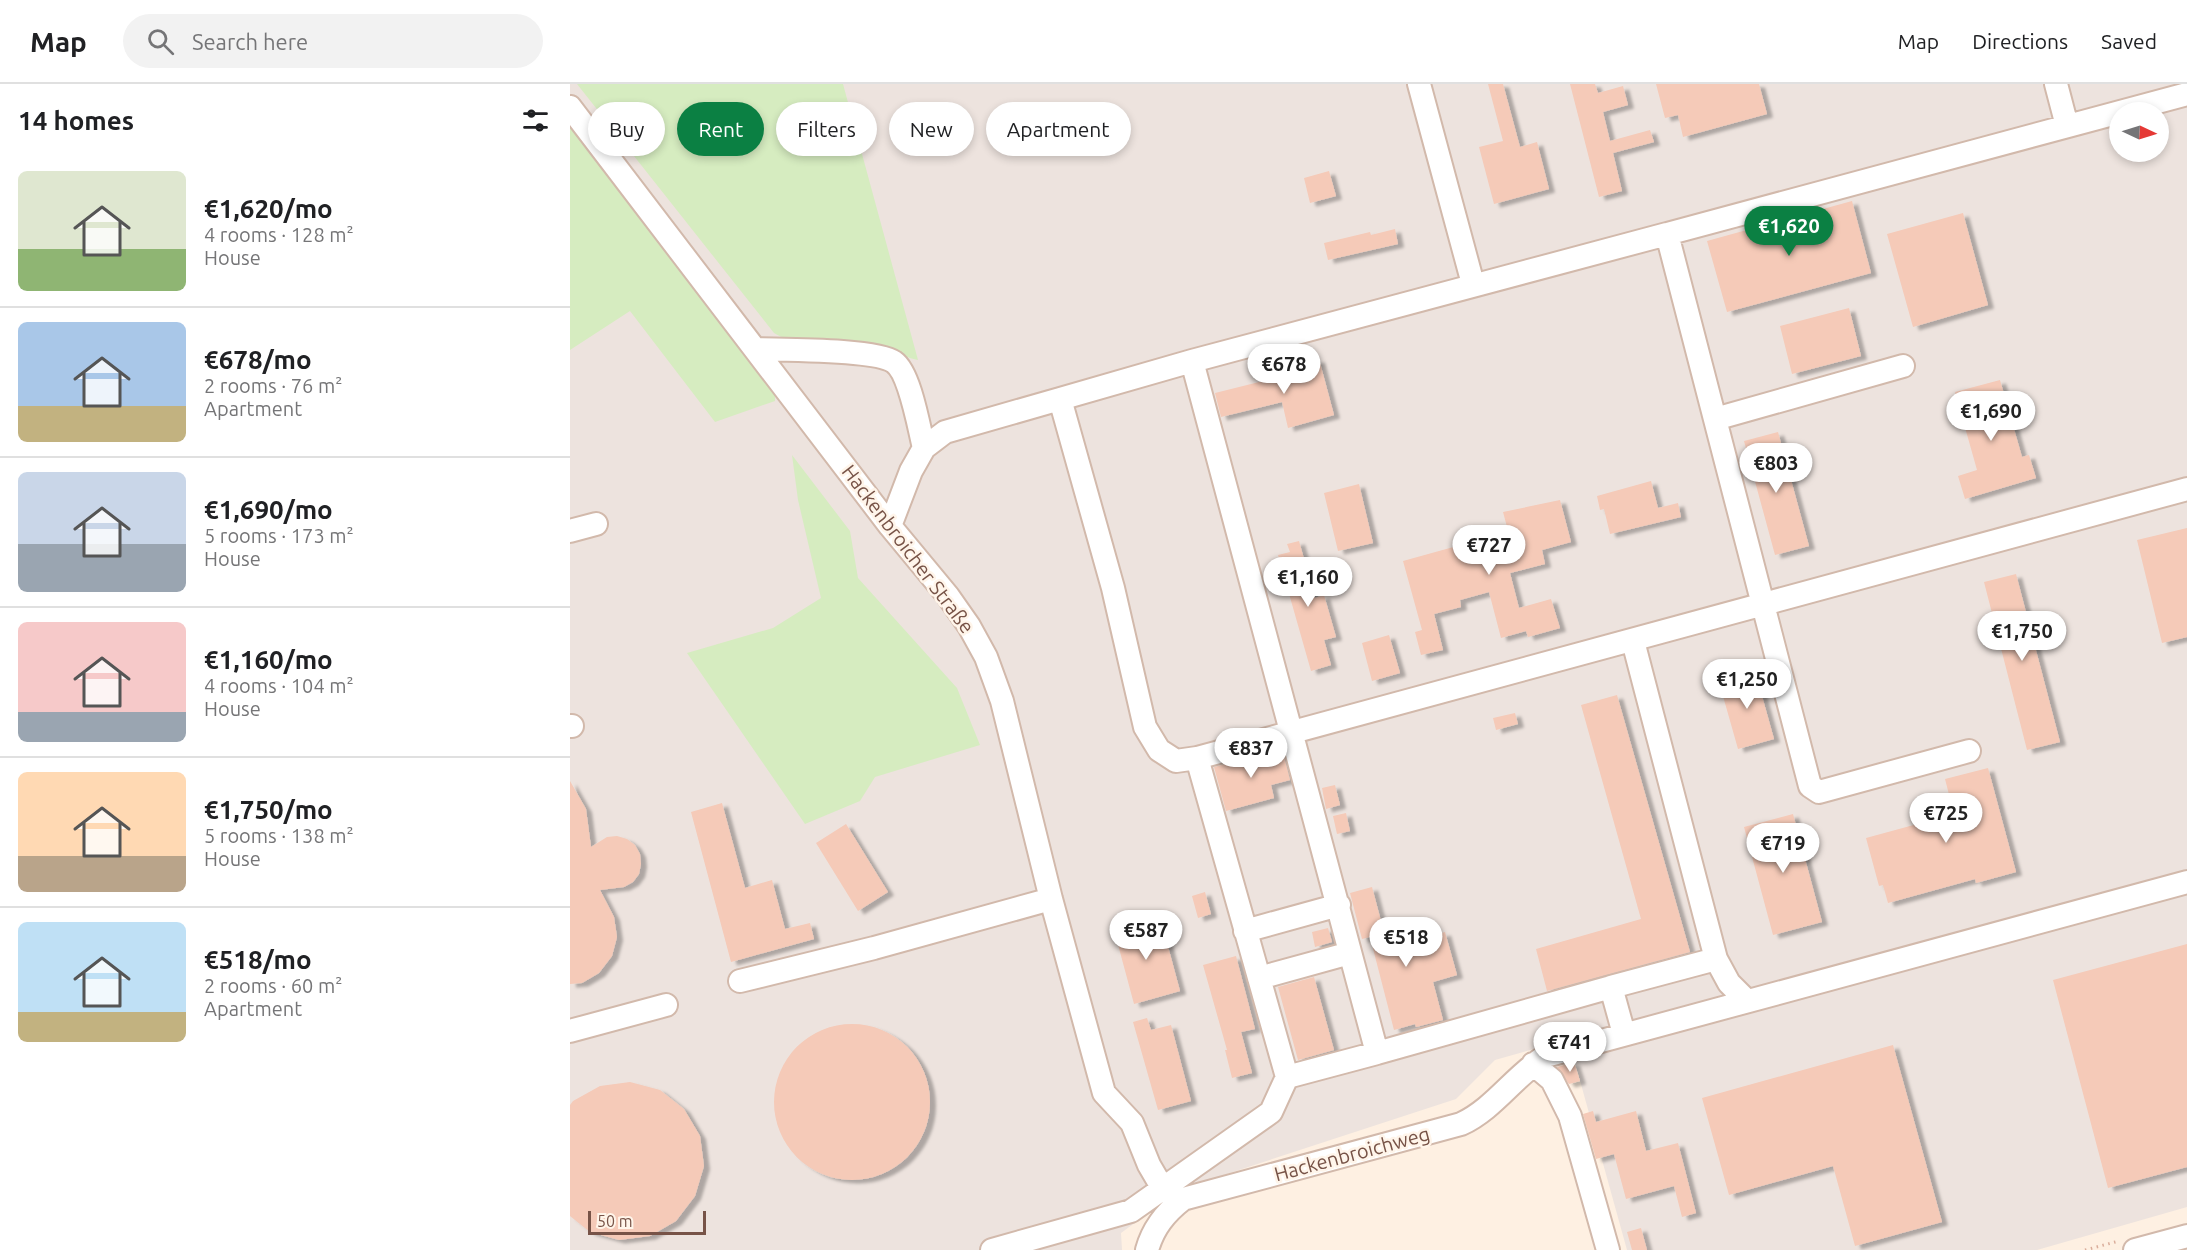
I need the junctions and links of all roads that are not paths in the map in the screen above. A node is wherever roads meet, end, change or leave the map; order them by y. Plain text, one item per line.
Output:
1 (1419, 84) edge
2 (2056, 84) edge
3 (2187, 94) edge
4 (570, 107) edge
5 (2067, 126) junction
6 (1666, 234) junction
7 (1473, 284) junction
8 (756, 349) junction
9 (1192, 361) junction
10 (1903, 366) dead end
11 (1060, 399) junction
12 (1715, 419) junction
13 (924, 448) junction
14 (2187, 489) edge
15 (596, 524) dead end
16 (890, 525) junction
17 (570, 531) edge
18 (1762, 605) junction
19 (1633, 640) junction
20 (1293, 732) junction
21 (1969, 751) dead end
22 (1197, 758) junction
23 (2187, 882) edge
24 (1051, 899) junction
25 (1339, 905) junction
26 (1245, 931) junction
27 (1350, 953) junction
28 (1716, 959) junction
29 (1259, 978) junction
30 (740, 981) dead end
31 (1611, 987) junction
32 (1748, 1001) junction
33 (666, 1005) dead end
34 (570, 1031) edge
35 (1624, 1034) junction
36 (1377, 1053) junction
37 (1533, 1064) junction
38 (1287, 1077) junction
39 (1163, 1189) junction
40 (2187, 1236) edge
41 (992, 1250) edge
42 (1146, 1250) edge
43 (1608, 1250) edge
44 (2135, 1250) edge

1 - 7 street
2 - 5 street
3 - 5 street
4 - 8 street, Hackenbroicher Straße
5 - 6 street
6 - 7 street
6 - 12 street
7 - 9 street
8 - 13 street
8 - 16 street, Hackenbroicher Straße
9 - 11 street
9 - 20 street
10 - 12 street
11 - 13 street
11 - 22 street
12 - 18 street
13 - 16 street
14 - 18 street
15 - 17 street
16 - 24 street, Hackenbroicher Straße
18 - 19 street
18 - 21 street
19 - 20 street
19 - 28 street
20 - 22 street
20 - 25 street
22 - 26 street
23 - 32 street, Hackenbroichweg
24 - 30 street
24 - 39 street, Hackenbroicher Straße
25 - 26 street
25 - 27 street
26 - 29 street
27 - 29 street
27 - 36 street
28 - 31 street
28 - 32 street
29 - 38 street
31 - 35 street
31 - 36 street
32 - 35 street, Hackenbroichweg
33 - 34 street
35 - 37 street, Hackenbroichweg
36 - 38 street
37 - 42 street, Hackenbroichweg
37 - 43 street
38 - 39 street
39 - 41 street
40 - 44 street

